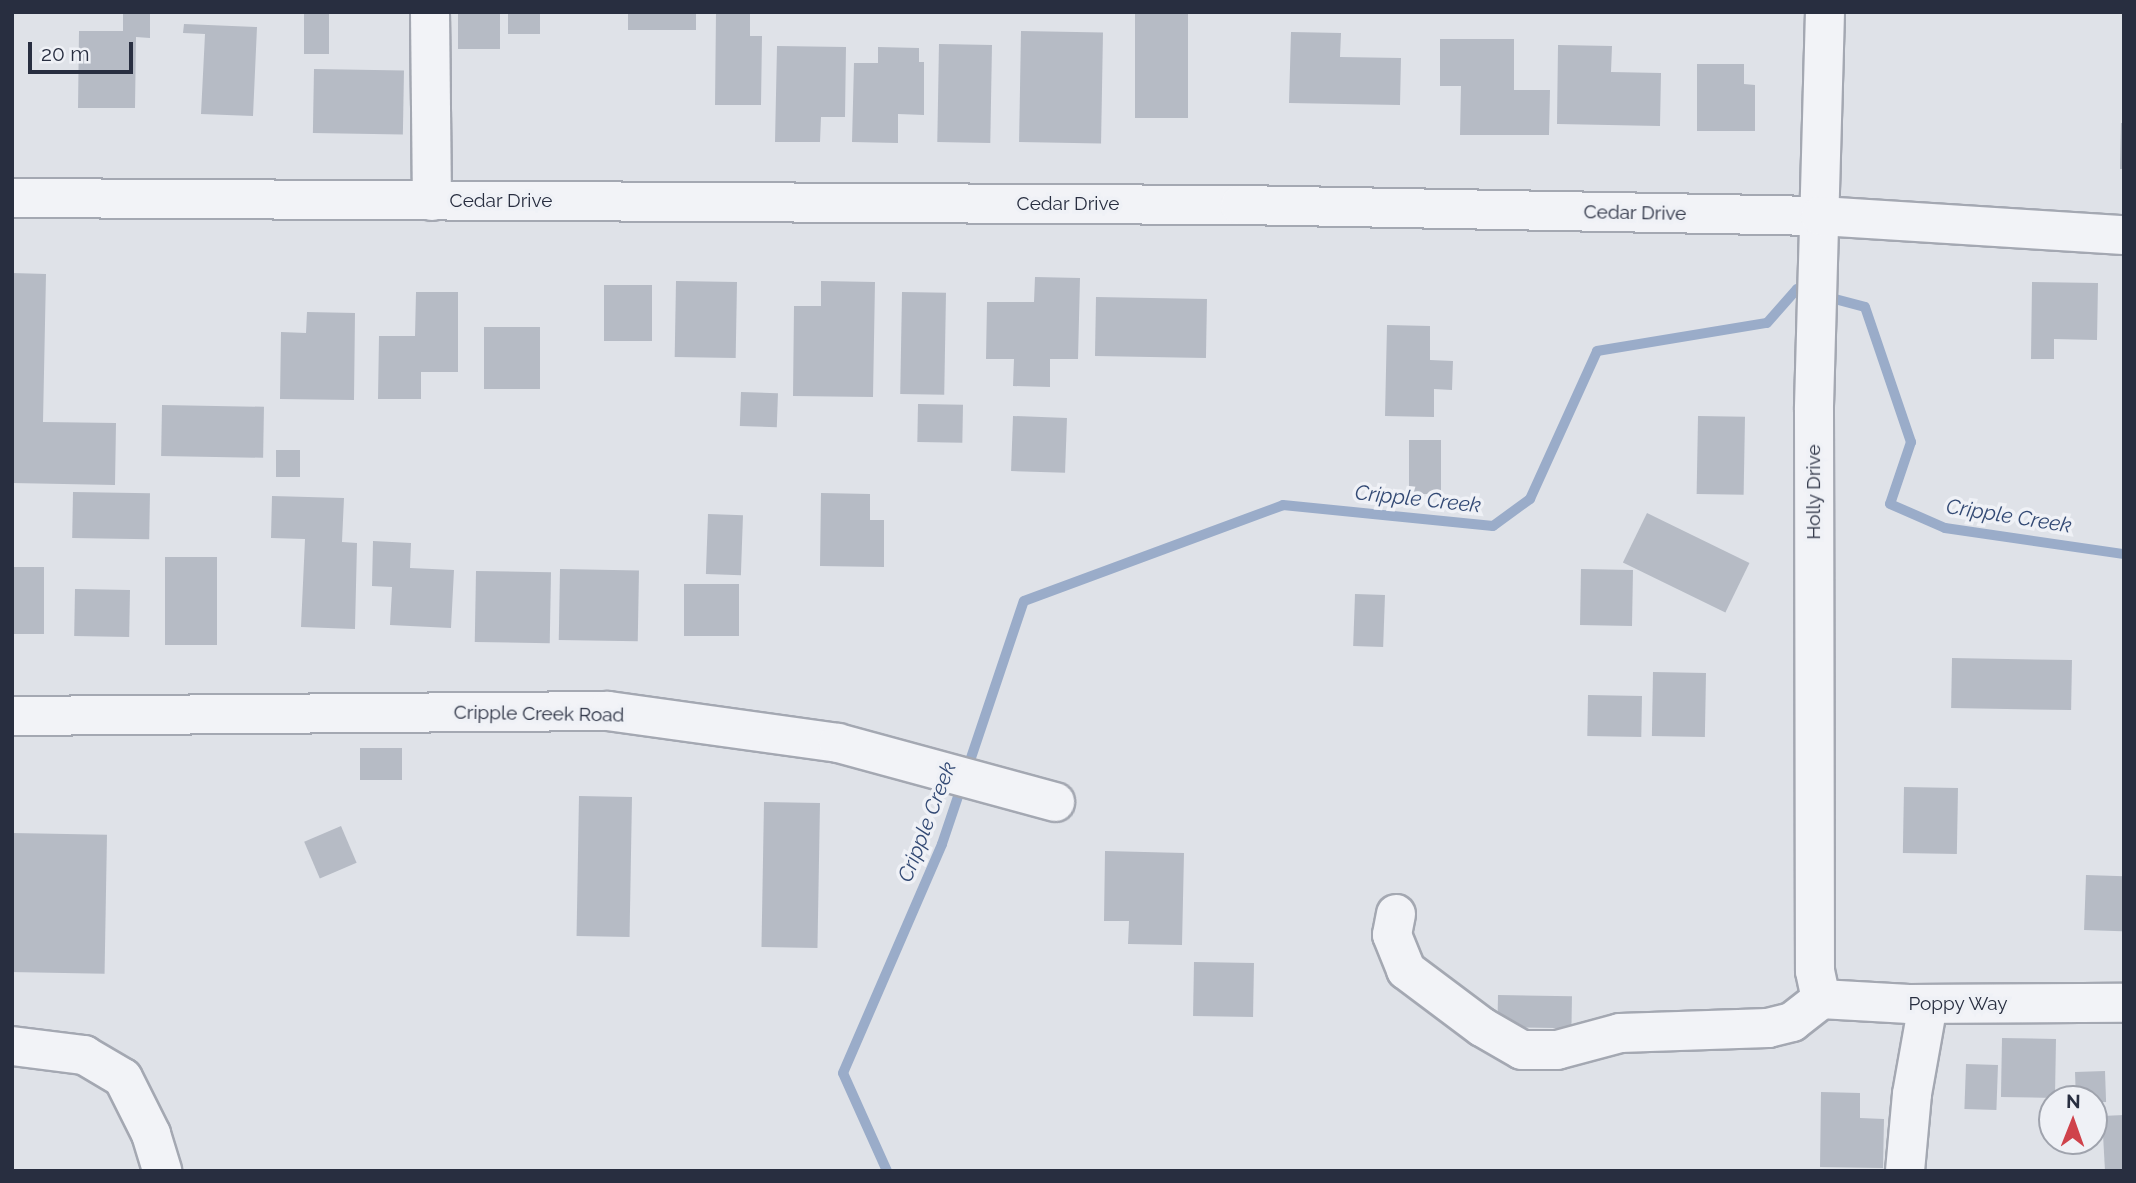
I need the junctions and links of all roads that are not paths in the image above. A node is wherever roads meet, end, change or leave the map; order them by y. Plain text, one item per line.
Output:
1 (430, 12) edge
2 (1825, 12) edge
3 (12, 198) edge
4 (432, 201) junction
5 (1820, 216) junction
6 (2124, 235) edge
7 (12, 716) edge
8 (1055, 803) dead end
9 (1396, 914) dead end
10 (1818, 985) junction
11 (2124, 1003) edge
12 (1928, 1004) junction
13 (12, 1046) edge
14 (162, 1171) edge
15 (1905, 1171) edge

1 - 4 street
2 - 5 street, Holly Drive
3 - 4 street, Cedar Drive
4 - 5 street, Cedar Drive
5 - 6 street, Cedar Drive
5 - 10 street, Holly Drive
7 - 8 street, Cripple Creek Road
9 - 10 street
10 - 12 street, Poppy Way
11 - 12 street, Poppy Way
12 - 15 street
13 - 14 street

